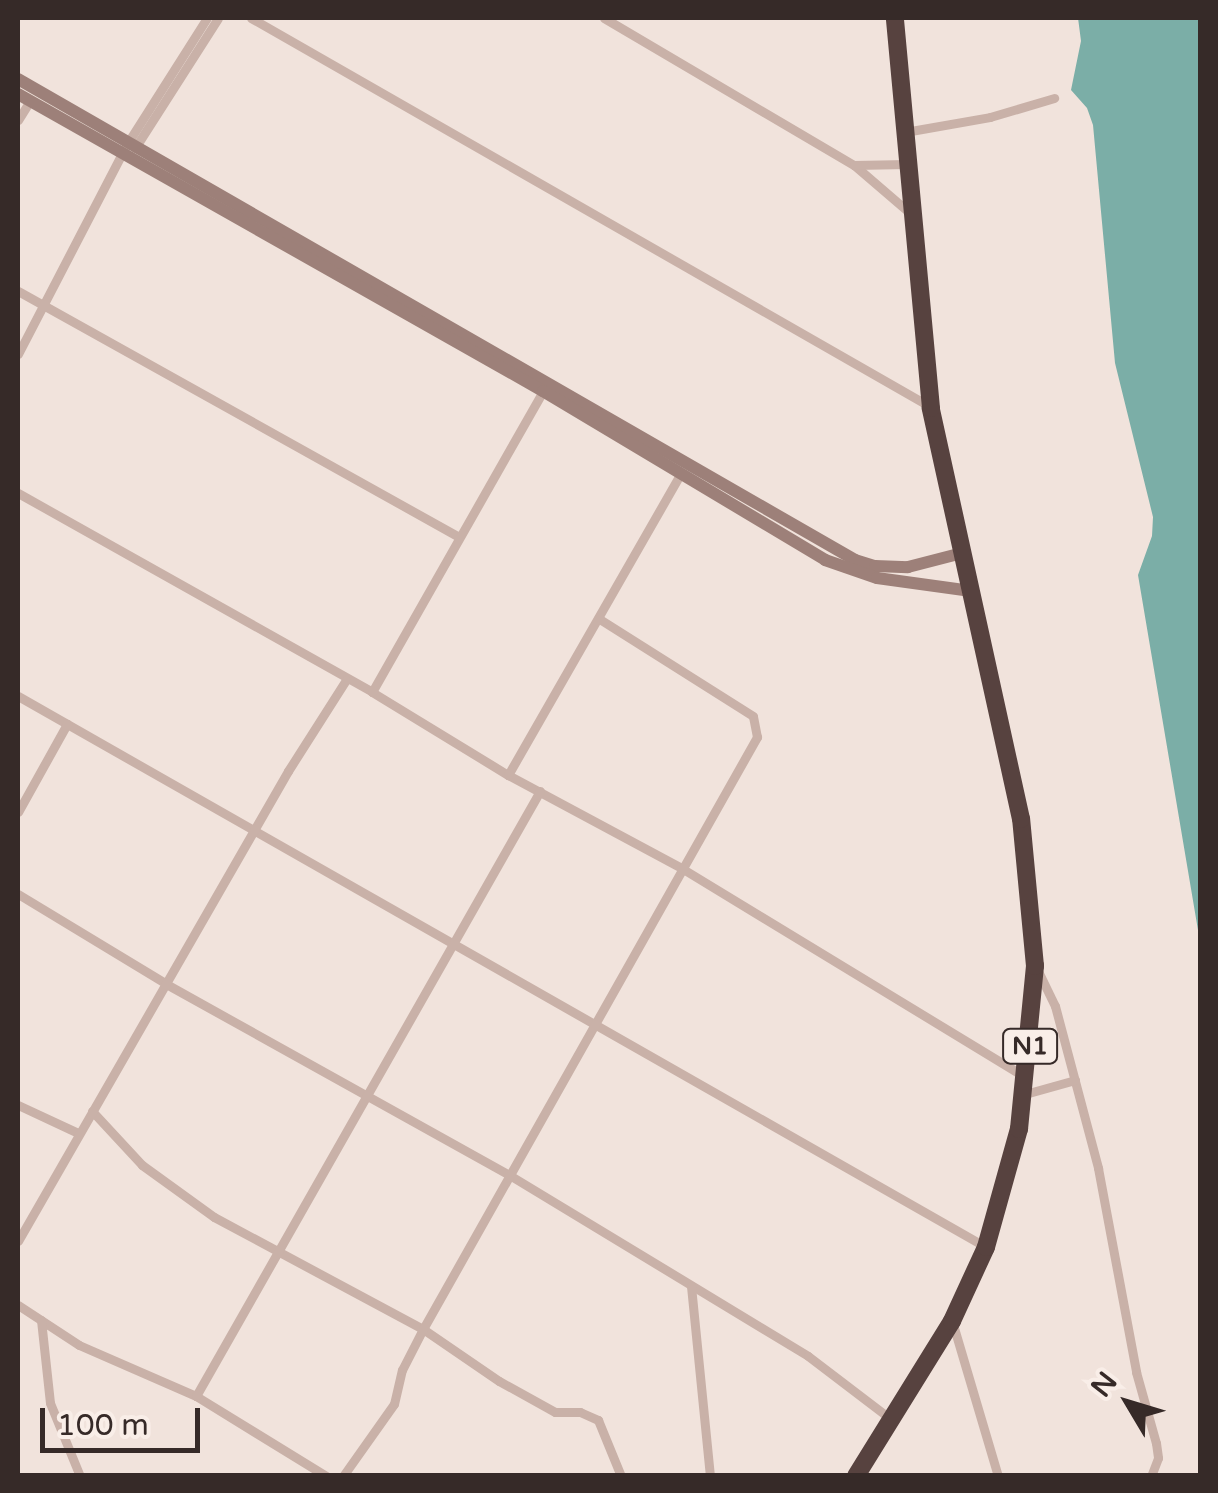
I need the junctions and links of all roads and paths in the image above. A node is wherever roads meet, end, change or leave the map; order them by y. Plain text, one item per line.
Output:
1 (208, 18) edge
2 (218, 18) edge
3 (251, 18) edge
4 (604, 18) edge
5 (896, 18) edge
6 (18, 79) edge
7 (24, 97) edge
8 (1054, 98) dead end
9 (18, 120) edge
10 (905, 132) junction
11 (126, 155) junction
12 (907, 164) junction
13 (854, 165) junction
14 (911, 214) junction
15 (18, 291) edge
16 (44, 306) junction
17 (18, 354) edge
18 (543, 391) junction
19 (931, 408) junction
20 (682, 472) junction
21 (18, 494) edge
22 (459, 537) junction
23 (963, 557) junction
24 (970, 588) junction
25 (598, 618) junction
26 (346, 680) junction
27 (372, 692) junction
28 (18, 696) edge
29 (66, 724) junction
30 (508, 774) junction
31 (540, 791) junction
32 (18, 812) edge
33 (253, 831) junction
34 (683, 870) junction
35 (18, 894) edge
36 (454, 946) junction
37 (1035, 966) junction
38 (168, 985) junction
39 (596, 1024) junction
40 (1075, 1080) junction
41 (1026, 1086) junction
42 (364, 1097) junction
43 (18, 1105) edge
44 (92, 1111) junction
45 (78, 1132) junction
46 (510, 1176) junction
47 (18, 1241) edge
48 (986, 1247) junction
49 (276, 1249) junction
50 (691, 1286) junction
51 (18, 1305) edge
52 (41, 1320) junction
53 (952, 1320) junction
54 (422, 1330) junction
55 (196, 1396) junction
56 (892, 1420) junction
57 (80, 1476) edge
58 (326, 1476) edge
59 (343, 1476) edge
60 (621, 1476) edge
61 (710, 1476) edge
62 (856, 1476) edge
63 (998, 1476) edge
64 (1151, 1476) edge

1 - 11 street
2 - 11 street
3 - 19 street
4 - 13 street
5 - 10 highway, N1
6 - 11 street
7 - 9 street
7 - 11 street
8 - 10 street
10 - 12 highway, N1
11 - 16 street
11 - 18 street
11 - 23 street
12 - 13 street
12 - 14 highway, N1
13 - 14 street
14 - 19 highway, N1
15 - 16 street
16 - 17 street
16 - 22 street
18 - 20 street
18 - 22 street
19 - 23 highway, N1
20 - 24 street
20 - 25 street
21 - 26 street
22 - 27 street
23 - 24 highway, N1
24 - 37 highway, N1
25 - 30 street
25 - 34 street
26 - 27 street
26 - 33 street
27 - 30 street
28 - 29 street
29 - 32 street
29 - 33 street
30 - 31 street
31 - 34 street
31 - 36 street
33 - 36 street
33 - 38 street
34 - 39 street
34 - 41 street
35 - 38 street
36 - 39 street
36 - 42 street
37 - 40 street
37 - 41 highway, N1
38 - 42 street
38 - 44 street
39 - 46 street
39 - 48 street
40 - 41 street
40 - 64 street
41 - 48 highway, N1
42 - 46 street
42 - 49 street
43 - 45 street
44 - 45 street
44 - 49 street
45 - 47 street
46 - 50 street
46 - 54 street
48 - 53 highway, N1
49 - 54 street
49 - 55 street
50 - 56 street
50 - 61 street
51 - 52 street
52 - 55 street
52 - 57 street
53 - 56 highway, N1
53 - 63 street
54 - 59 street
54 - 60 street
55 - 58 street
56 - 62 highway, N1

